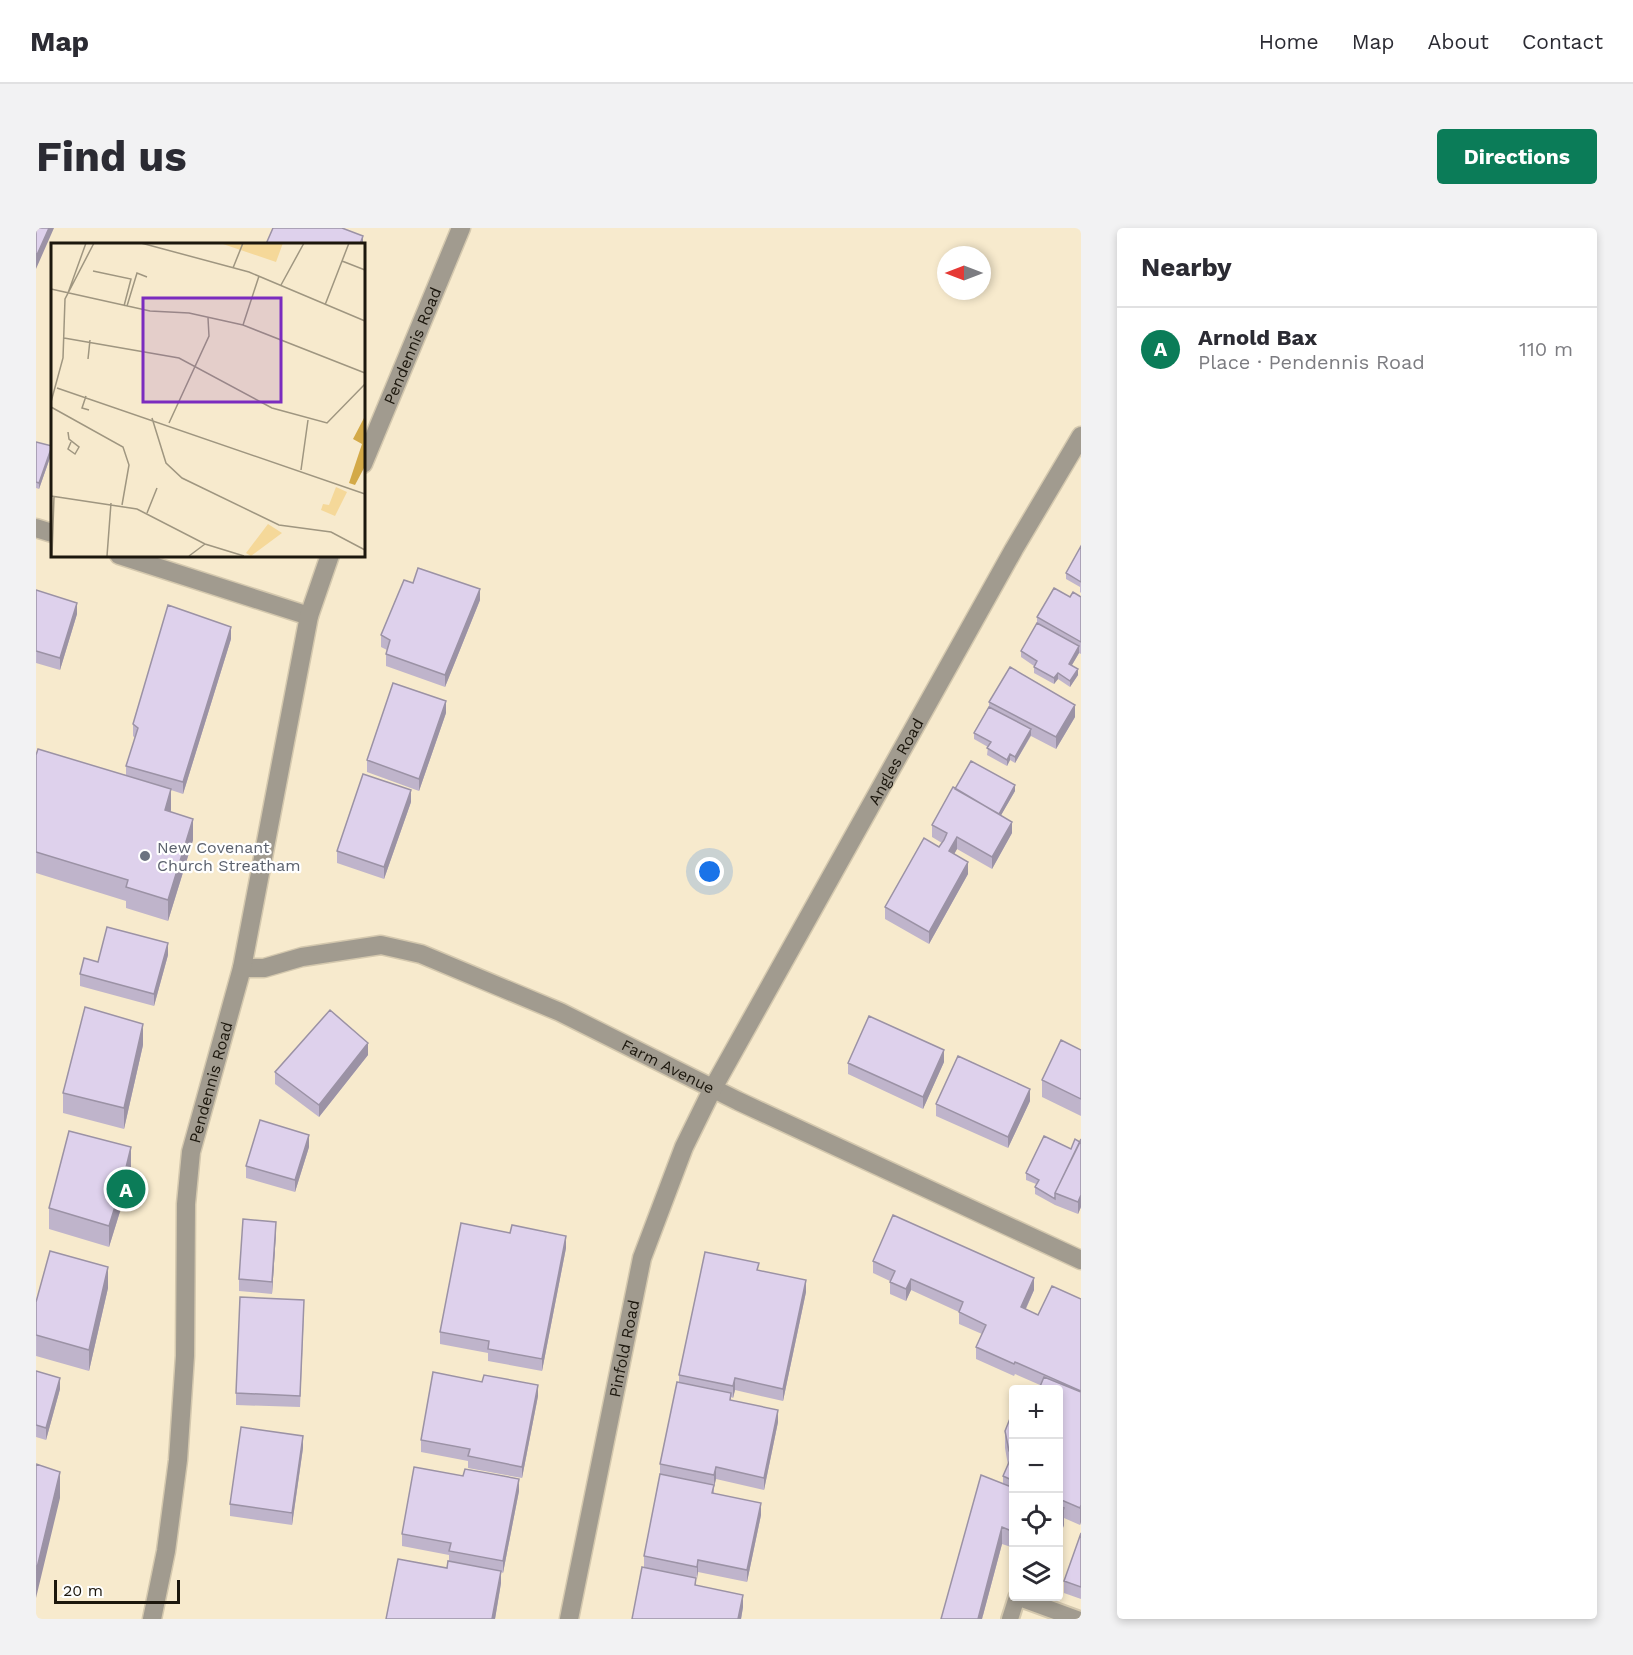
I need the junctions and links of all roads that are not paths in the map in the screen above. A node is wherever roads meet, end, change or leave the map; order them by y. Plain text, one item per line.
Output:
1 (461, 228) edge
2 (1081, 436) edge
3 (364, 462) edge
4 (36, 528) edge
5 (51, 533) edge
6 (122, 556) edge
7 (330, 556) edge
8 (309, 616) junction
9 (242, 968) junction
10 (713, 1088) junction
11 (1081, 1260) edge
12 (152, 1619) edge
13 (569, 1619) edge
14 (1010, 1619) edge
15 (1077, 1619) edge

1 - 3 street, Pendennis Road
2 - 10 street, Angles Road
4 - 5 street
6 - 8 street
7 - 8 street, Pendennis Road
8 - 9 street, Pendennis Road
9 - 10 street, Farm Avenue
9 - 12 street, Pendennis Road
10 - 11 street, Farm Avenue
10 - 13 street, Pinfold Road
14 - 15 lane

